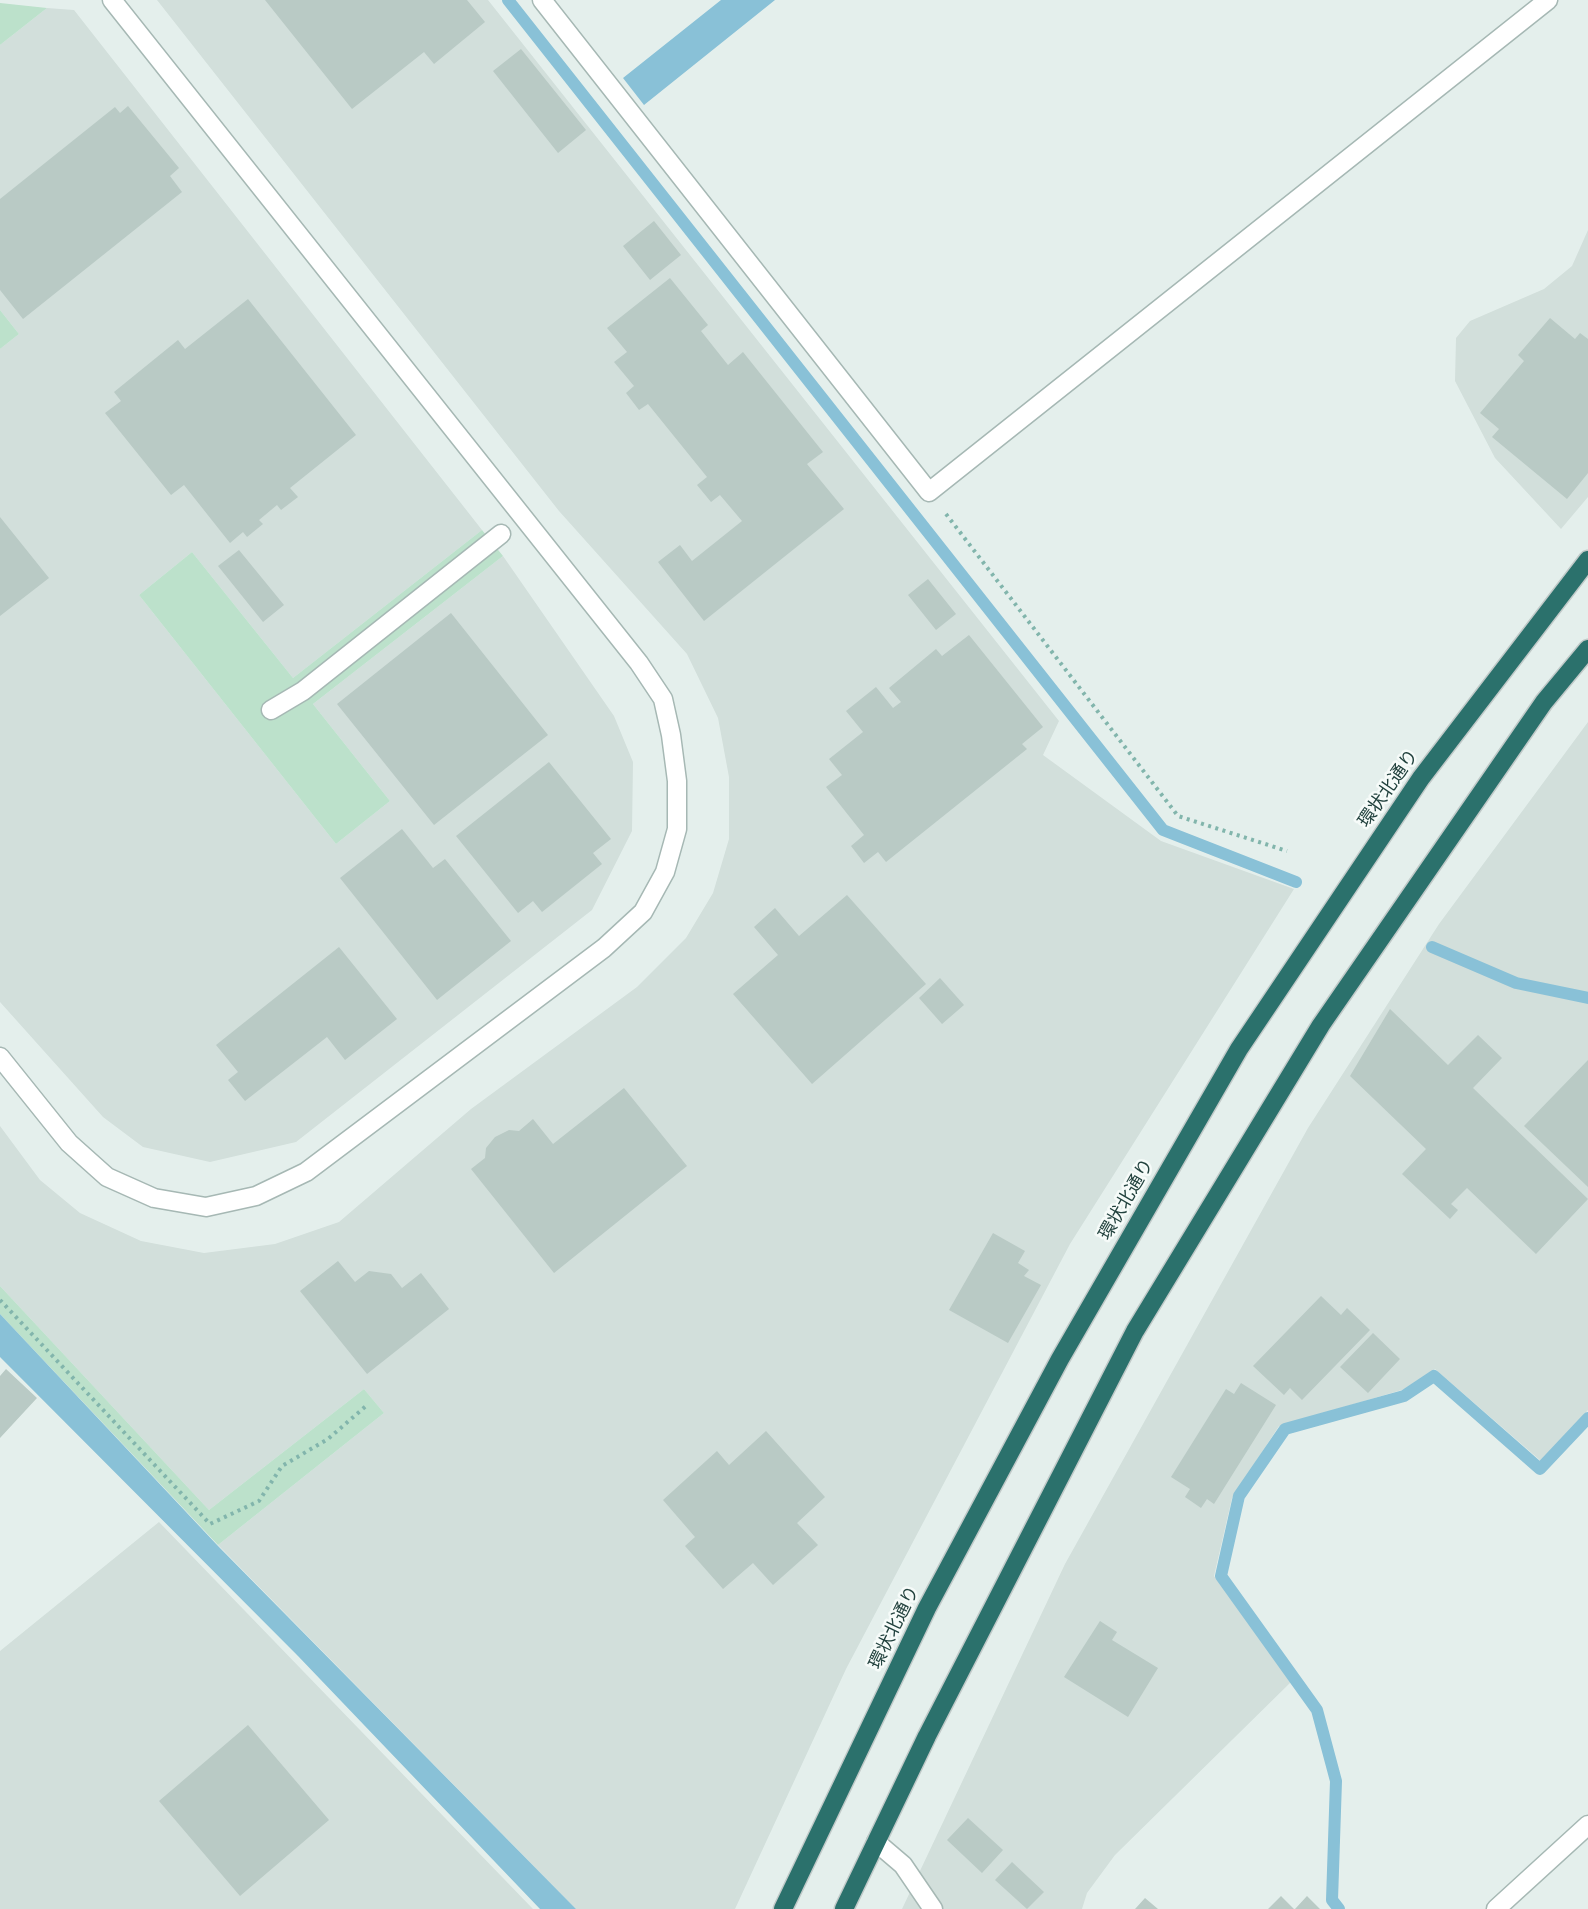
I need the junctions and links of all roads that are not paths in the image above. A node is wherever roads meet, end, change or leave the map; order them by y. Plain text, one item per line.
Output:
1 (112, 0) edge
2 (542, 0) edge
3 (1548, 0) edge
4 (501, 534) dead end
5 (1588, 560) edge
6 (1588, 649) edge
7 (271, 710) dead end
8 (0, 1057) edge
9 (1588, 1825) edge
10 (876, 1842) junction
11 (783, 1909) edge
12 (844, 1909) edge
13 (933, 1909) edge
14 (1496, 1909) edge

1 - 8 street
2 - 3 street
4 - 7 street
5 - 11 highway, 環状北通り
6 - 10 highway
9 - 14 street
10 - 12 highway
10 - 13 street

